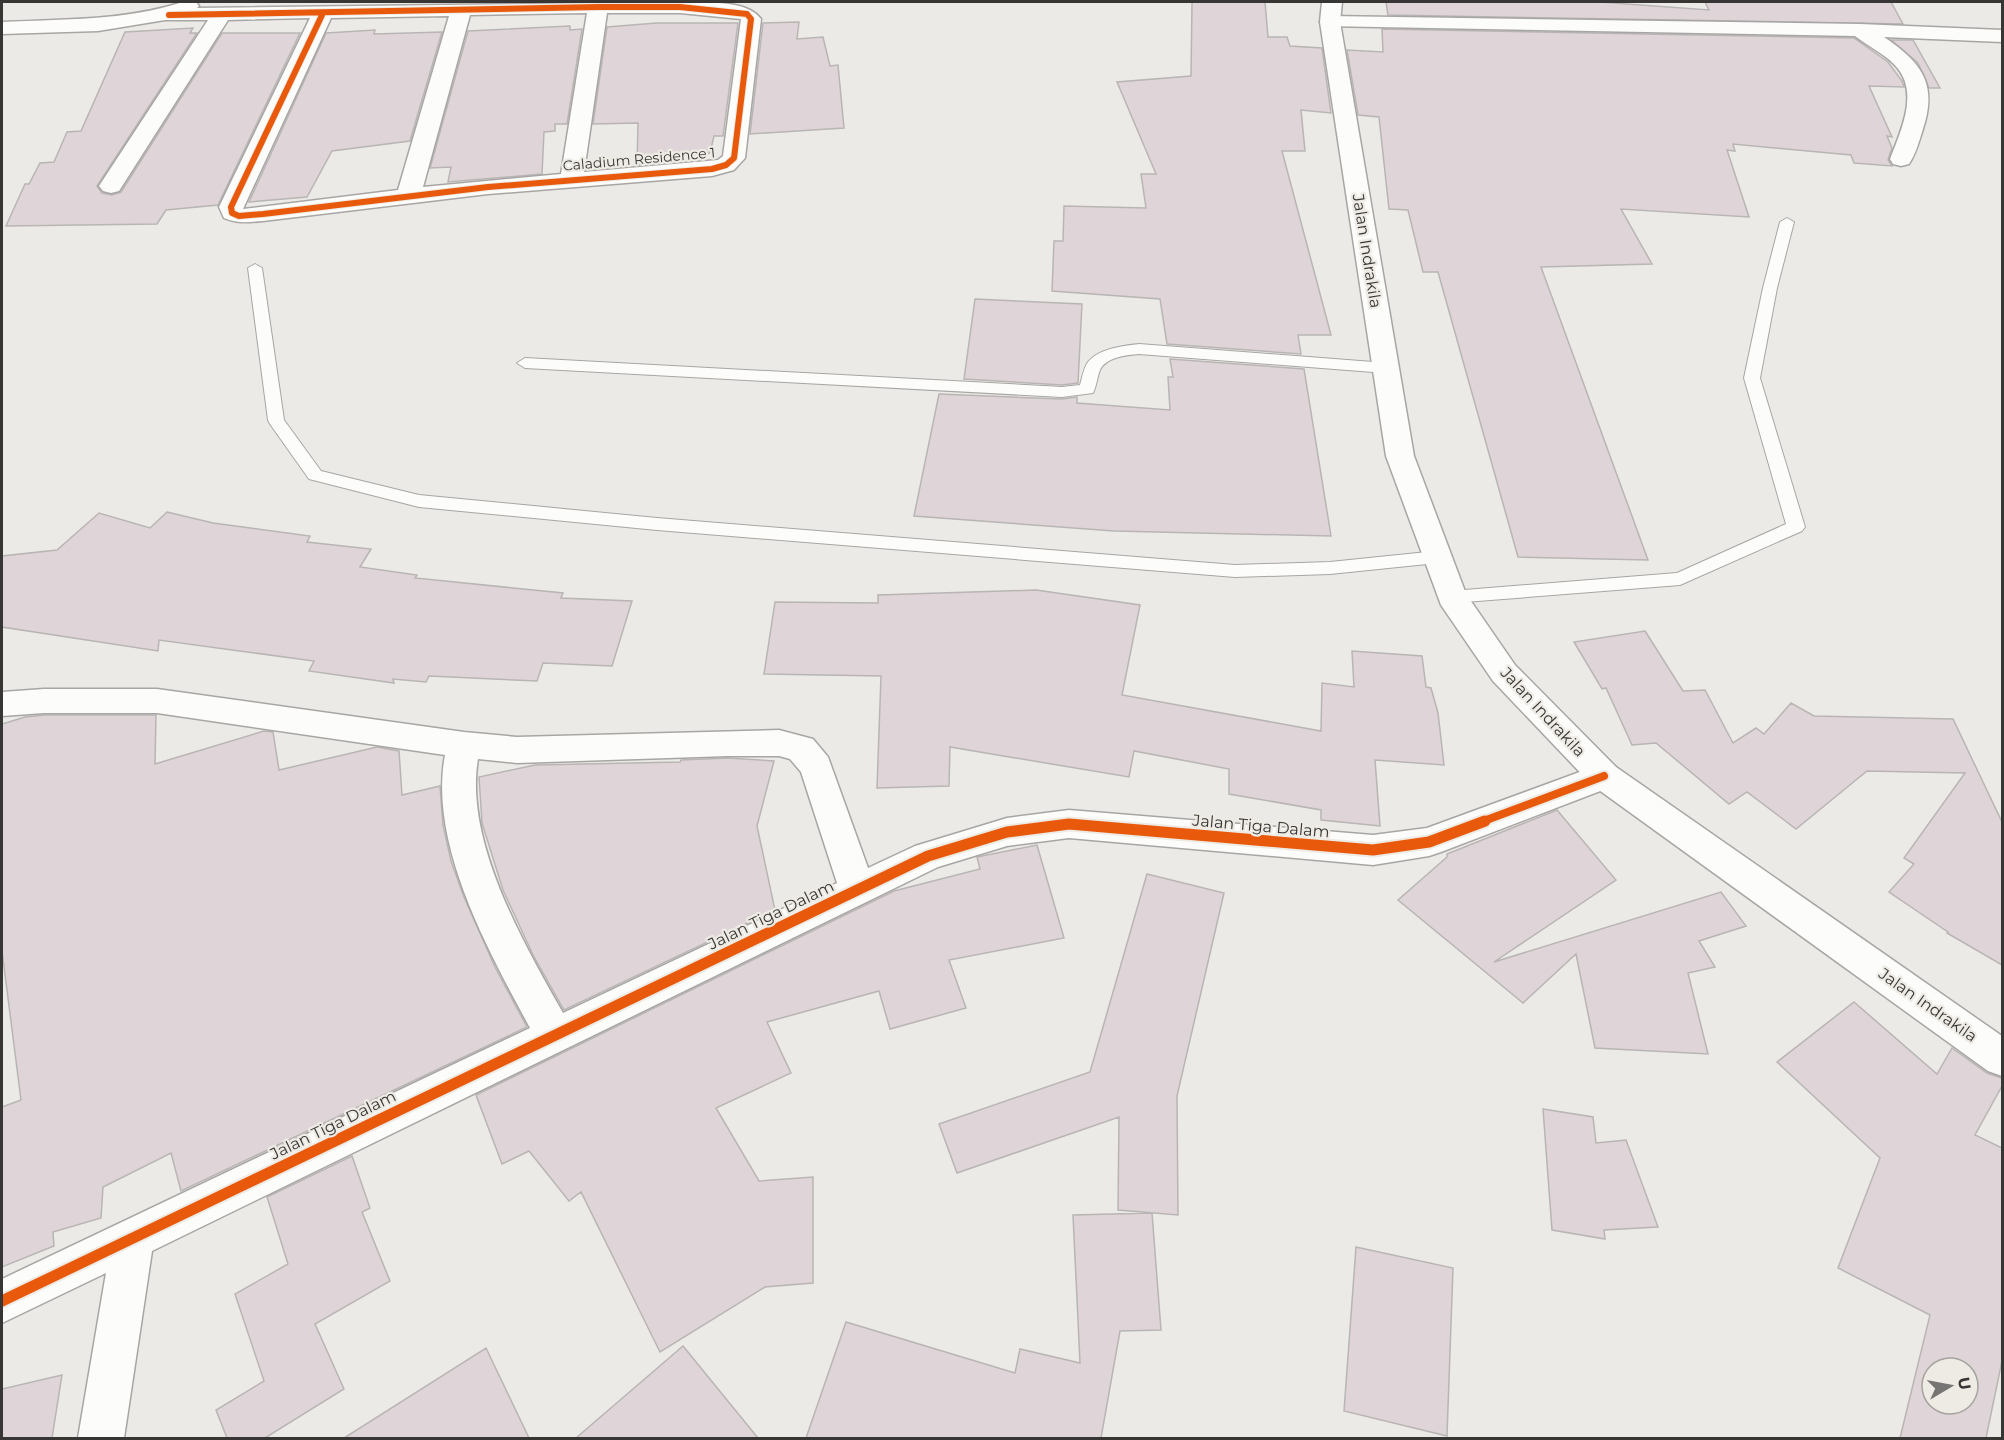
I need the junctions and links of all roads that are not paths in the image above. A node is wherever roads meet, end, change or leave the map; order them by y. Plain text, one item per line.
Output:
1 (199, 2) edge
2 (598, 7) junction
3 (29, 10) dead end
4 (461, 10) junction
5 (1331, 12) edge
6 (323, 13) junction
7 (222, 14) junction
8 (169, 15) junction
9 (8, 28) edge
10 (1860, 30) junction
11 (2002, 36) edge
12 (1901, 159) dead end
13 (572, 178) junction
14 (111, 186) dead end
15 (409, 194) junction
16 (1786, 222) dead end
17 (255, 268) dead end
18 (525, 363) dead end
19 (1386, 368) junction
20 (1437, 557) junction
21 (1452, 597) junction
22 (2, 704) edge
23 (464, 745) junction
24 (1604, 776) junction
25 (857, 890) junction
26 (555, 1036) junction
27 (2002, 1058) edge
28 (133, 1238) junction
29 (2, 1301) edge
30 (101, 1438) edge

1 - 8 street
2 - 4 street, Caladium Residence 1
2 - 13 street, Caladium Residence 1
2 - 13 street, Caladium Residence 1
3 - 9 street
4 - 6 street, Caladium Residence 1
4 - 15 street
5 - 10 street
5 - 19 street, Jalan Indrakila
6 - 7 street, Caladium Residence 1
6 - 15 street, Caladium Residence 1
7 - 8 street, Caladium Residence 1
7 - 14 street
8 - 9 street
10 - 11 street
10 - 12 street
13 - 15 street, Caladium Residence 1
16 - 21 lane
17 - 20 lane
18 - 19 lane
19 - 20 street, Jalan Indrakila
20 - 21 street, Jalan Indrakila
21 - 24 street, Jalan Indrakila
22 - 23 street
23 - 25 street
23 - 26 street
24 - 25 street, Jalan Tiga Dalam
24 - 27 street, Jalan Indrakila
25 - 26 street, Jalan Tiga Dalam
26 - 28 street, Jalan Tiga Dalam
28 - 29 street, Jalan Tiga Dalam
28 - 30 street

